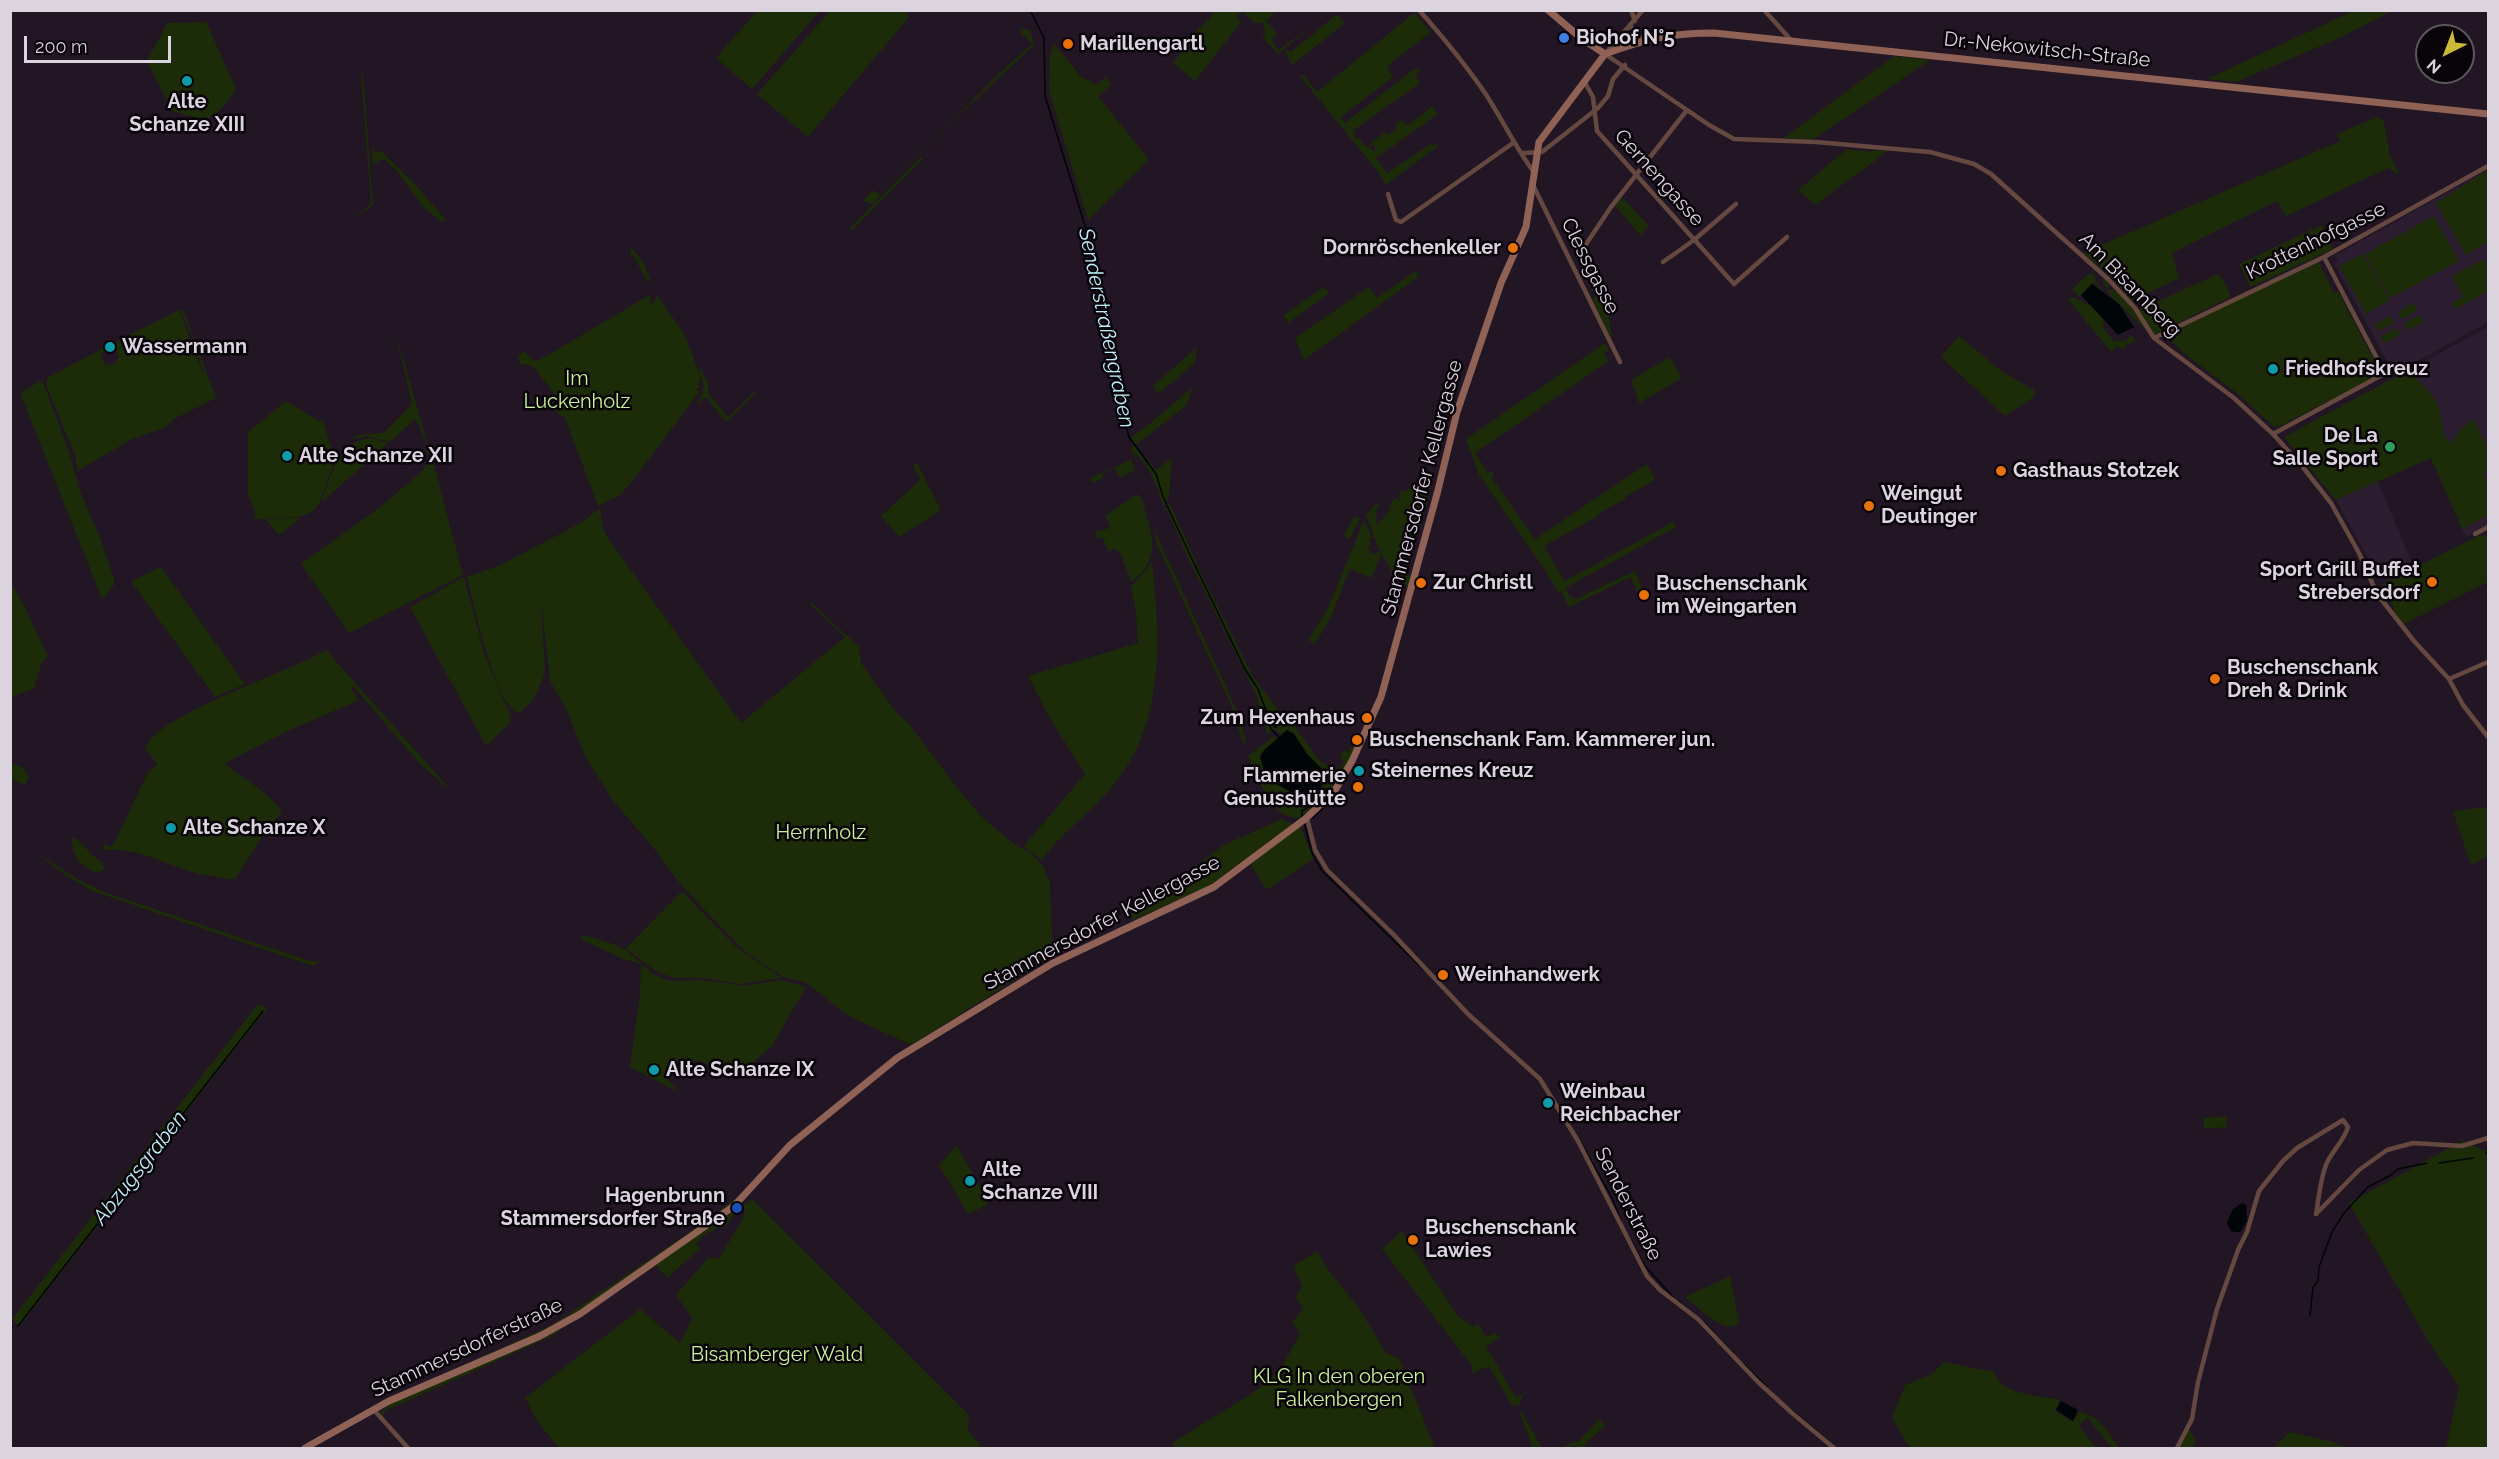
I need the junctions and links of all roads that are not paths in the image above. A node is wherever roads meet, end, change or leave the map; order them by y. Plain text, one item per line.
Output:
1 (1419, 10) edge
2 (1548, 10) edge
3 (1631, 10) edge
4 (1643, 10) edge
5 (1764, 10) edge
6 (1635, 21) junction
7 (1631, 27) junction
8 (1642, 40) junction
9 (1791, 40) junction
10 (1605, 54) junction
11 (1625, 65) junction
12 (1584, 81) junction
13 (1687, 110) junction
14 (1594, 111) junction
15 (2488, 114) edge
16 (1513, 143) junction
17 (1536, 152) junction
18 (1523, 153) junction
19 (2488, 166) edge
20 (1533, 171) junction
21 (1636, 176) junction
22 (1533, 184) junction
23 (1388, 194) dead end
24 (1736, 204) dead end
25 (1787, 237) dead end
26 (1694, 240) junction
27 (1581, 253) dead end
28 (2324, 257) junction
29 (1663, 262) dead end
30 (2154, 338) junction
31 (1620, 362) dead end
32 (2273, 434) junction
33 (2488, 527) edge
34 (2475, 534) dead end
35 (2488, 662) edge
36 (2449, 680) junction
37 (2488, 737) edge
38 (1304, 820) junction
39 (2488, 1138) edge
40 (754, 1186) joint
41 (373, 1409) junction
42 (305, 1449) edge
43 (408, 1449) edge
44 (1834, 1449) edge
45 (2176, 1449) edge

1 - 16 street
2 - 10 street
3 - 6 street
4 - 6 street
5 - 9 street
6 - 7 street
7 - 8 street
7 - 10 street
8 - 9 street, Dr.-Nekowitsch-Straße
8 - 10 street, Dr.-Nekowitsch-Straße
9 - 15 street, Dr.-Nekowitsch-Straße
10 - 11 street
10 - 12 street
11 - 13 street
11 - 14 street
12 - 14 street, Gernengasse
12 - 17 street
13 - 21 street
13 - 30 street, Am Bisamberg
14 - 17 street
14 - 21 street, Gernengasse
16 - 18 street
16 - 23 street
17 - 18 street
17 - 20 street, Stammersdorfer Kellergasse
18 - 20 street
19 - 28 street, Krottenhofgasse
20 - 22 street, Stammersdorfer Kellergasse
21 - 26 street, Gernengasse
21 - 27 street
22 - 31 street, Clessgasse
22 - 38 street, Stammersdorfer Kellergasse
24 - 26 street
25 - 26 street, Gernengasse
26 - 29 street
28 - 30 street, Krottenhofgasse
28 - 32 street
30 - 32 street, Am Bisamberg
32 - 36 street, Am Bisamberg
33 - 34 street
35 - 36 street
36 - 37 street, Am Bisamberg
38 - 40 street, Stammersdorfer Kellergasse
38 - 44 street, Senderstraße
39 - 45 street
40 - 41 street, Stammersdorferstraße
41 - 42 street, Stammersdorferstraße
41 - 43 street

